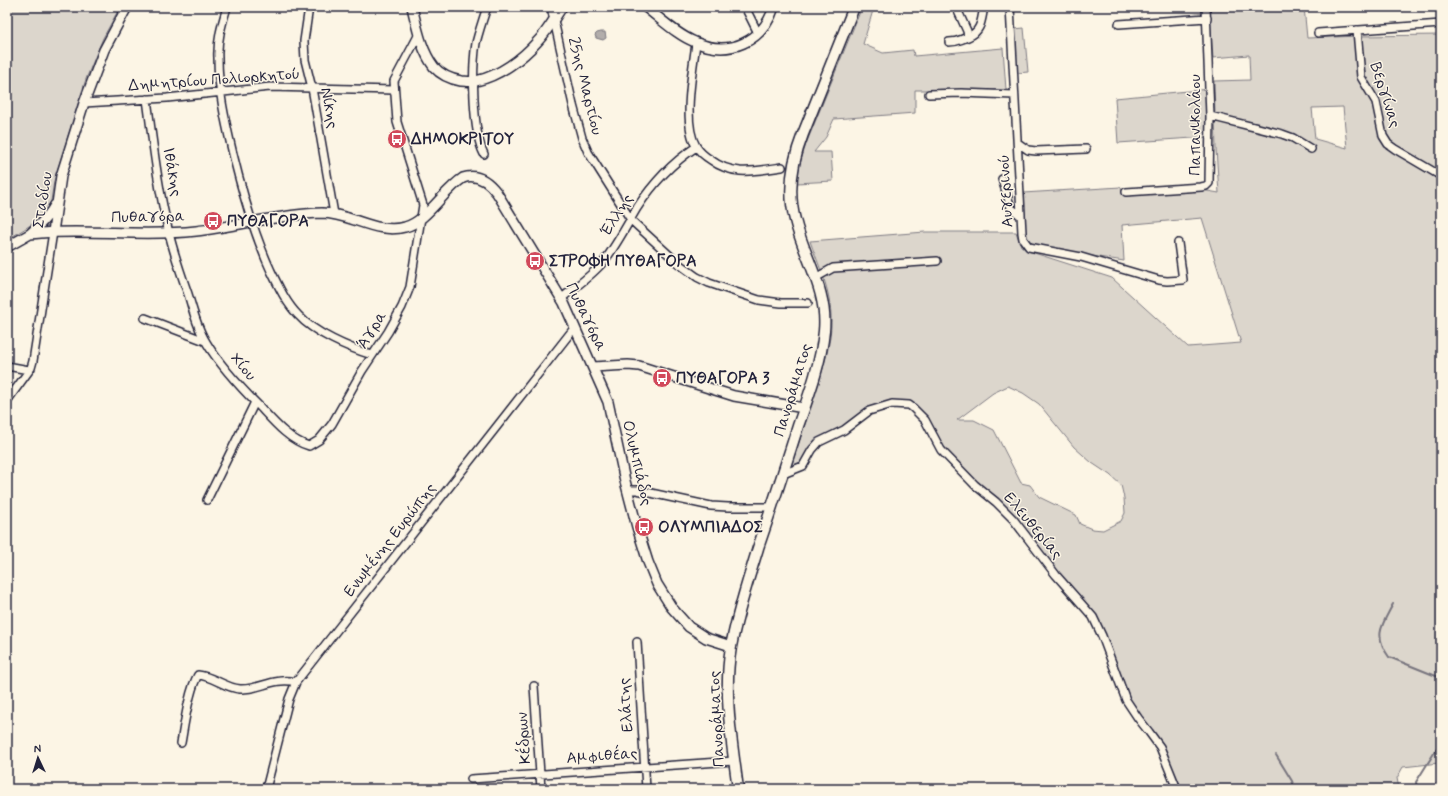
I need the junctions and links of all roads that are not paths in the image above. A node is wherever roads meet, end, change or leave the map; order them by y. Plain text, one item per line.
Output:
1 (127, 7) edge
2 (227, 7) edge
3 (309, 7) edge
4 (412, 7) edge
5 (487, 7) edge
6 (551, 7) edge
7 (562, 7) edge
8 (645, 7) edge
9 (744, 7) edge
10 (774, 7) edge
11 (854, 7) edge
12 (953, 7) edge
13 (984, 7) edge
14 (1010, 7) edge
15 (1206, 7) edge
16 (1206, 18) junction
17 (554, 19) junction
18 (1119, 24) dead end
19 (1441, 24) edge
20 (1357, 30) junction
21 (758, 33) junction
22 (1318, 33) dead end
23 (418, 34) junction
24 (968, 37) junction
25 (949, 42) dead end
26 (696, 43) junction
27 (475, 82) junction
28 (312, 88) junction
29 (394, 90) junction
30 (220, 92) junction
31 (928, 94) dead end
32 (1014, 95) junction
33 (146, 99) junction
34 (84, 103) junction
35 (1210, 116) junction
36 (1018, 143) junction
37 (696, 147) junction
38 (1086, 149) dead end
39 (1311, 149) dead end
40 (484, 154) dead end
41 (782, 167) dead end
42 (1441, 176) edge
43 (1002, 179) dead end
44 (1126, 192) dead end
45 (58, 199) junction
46 (334, 214) junction
47 (1021, 216) junction
48 (422, 217) junction
49 (631, 220) junction
50 (251, 222) junction
51 (53, 232) junction
52 (169, 233) junction
53 (30, 234) junction
54 (1178, 243) dead end
55 (7, 247) edge
56 (937, 261) dead end
57 (816, 277) junction
58 (562, 298) junction
59 (808, 304) dead end
60 (145, 318) dead end
61 (575, 327) junction
62 (205, 341) junction
63 (372, 355) junction
64 (7, 366) edge
65 (593, 367) junction
66 (29, 370) junction
67 (7, 401) edge
68 (255, 402) junction
69 (804, 408) junction
70 (313, 444) joint
71 (782, 474) junction
72 (627, 490) junction
73 (207, 500) dead end
74 (772, 507) junction
75 (636, 642) dead end
76 (731, 646) junction
77 (296, 682) junction
78 (534, 686) dead end
79 (181, 744) dead end
80 (734, 761) junction
81 (644, 767) junction
82 (540, 774) junction
83 (471, 779) dead end
84 (266, 789) edge
85 (540, 789) edge
86 (646, 789) edge
87 (738, 789) edge
88 (1178, 789) edge

1 - 34 street, Σταδίου
2 - 30 street
3 - 28 street, Νίκης
4 - 23 street
5 - 27 street
6 - 17 street, 25ης Μαρτίου
7 - 17 street
8 - 26 street
9 - 21 street
10 - 21 street
11 - 57 main road, Πανοράματος
12 - 24 street
13 - 24 street
14 - 32 street, Αυγερινού
15 - 16 street, Παπανικολάου
16 - 18 street
16 - 35 street, Παπανικολάου
17 - 27 street
17 - 49 street, 25ης Μαρτίου
19 - 20 street
20 - 22 street
20 - 42 street, Βεργίνας
21 - 26 street
23 - 27 street
23 - 29 street
24 - 25 street
26 - 37 street
27 - 40 street
28 - 29 street, Δημητρίου Πολιορκητού
28 - 30 street, Δημητρίου Πολιορκητού
28 - 46 street, Νίκης
29 - 48 street, Άγρα
30 - 33 street, Δημητρίου Πολιορκητού
30 - 50 street
31 - 32 street
32 - 36 street, Αυγερινού
33 - 34 street, Δημητρίου Πολιορκητού
33 - 52 street, Ιθάκης
34 - 45 street, Σταδίου
35 - 39 street
35 - 44 street, Παπανικολάου
36 - 38 street
36 - 47 street, Αυγερινού
37 - 41 street
37 - 49 street, Έλλης
43 - 47 street
45 - 51 street, Σταδίου
45 - 53 street
46 - 48 street, Πυθαγόρα
46 - 50 street, Πυθαγόρα
47 - 54 street, Αυγερινού
48 - 58 street, Πυθαγόρα
48 - 63 street, Άγρα
49 - 58 street, Έλλης
49 - 59 street, 25ης Μαρτίου
50 - 52 street, Πυθαγόρα
50 - 63 street
51 - 52 street, Πυθαγόρα
51 - 53 street, Πυθαγόρα
51 - 66 street, Σταδίου
52 - 62 street, Ιθάκης
53 - 55 street, Πυθαγόρα
56 - 57 street
57 - 69 main road, Πανοράματος
58 - 61 street, Πυθαγόρα
60 - 62 street
61 - 65 street, Πυθαγόρα
61 - 77 street, Ενωμένης Ευρώπης
62 - 68 street, Χίου
63 - 70 street, Άγρα
64 - 66 street
65 - 69 street, Πυθαγόρα
65 - 72 street, Ολυμπιάδος
66 - 67 street, Σταδίου
68 - 70 street, Χίου
68 - 73 street
69 - 71 main road, Πανοράματος
71 - 74 main road, Πανοράματος
71 - 88 street, Ελευθερίας
72 - 74 street
72 - 76 street, Ολυμπιάδος
74 - 76 main road, Πανοράματος
75 - 81 street, Ελάτης
76 - 80 main road, Πανοράματος
77 - 79 street
77 - 84 street, Ενωμένης Ευρώπης
78 - 82 street, Κέδρων
80 - 81 street, Αμφιθέας
80 - 87 main road, Πανοράματος
81 - 82 street, Αμφιθέας
81 - 86 street, Ελάτης
82 - 83 street, Αμφιθέας
82 - 85 street, Κέδρων

